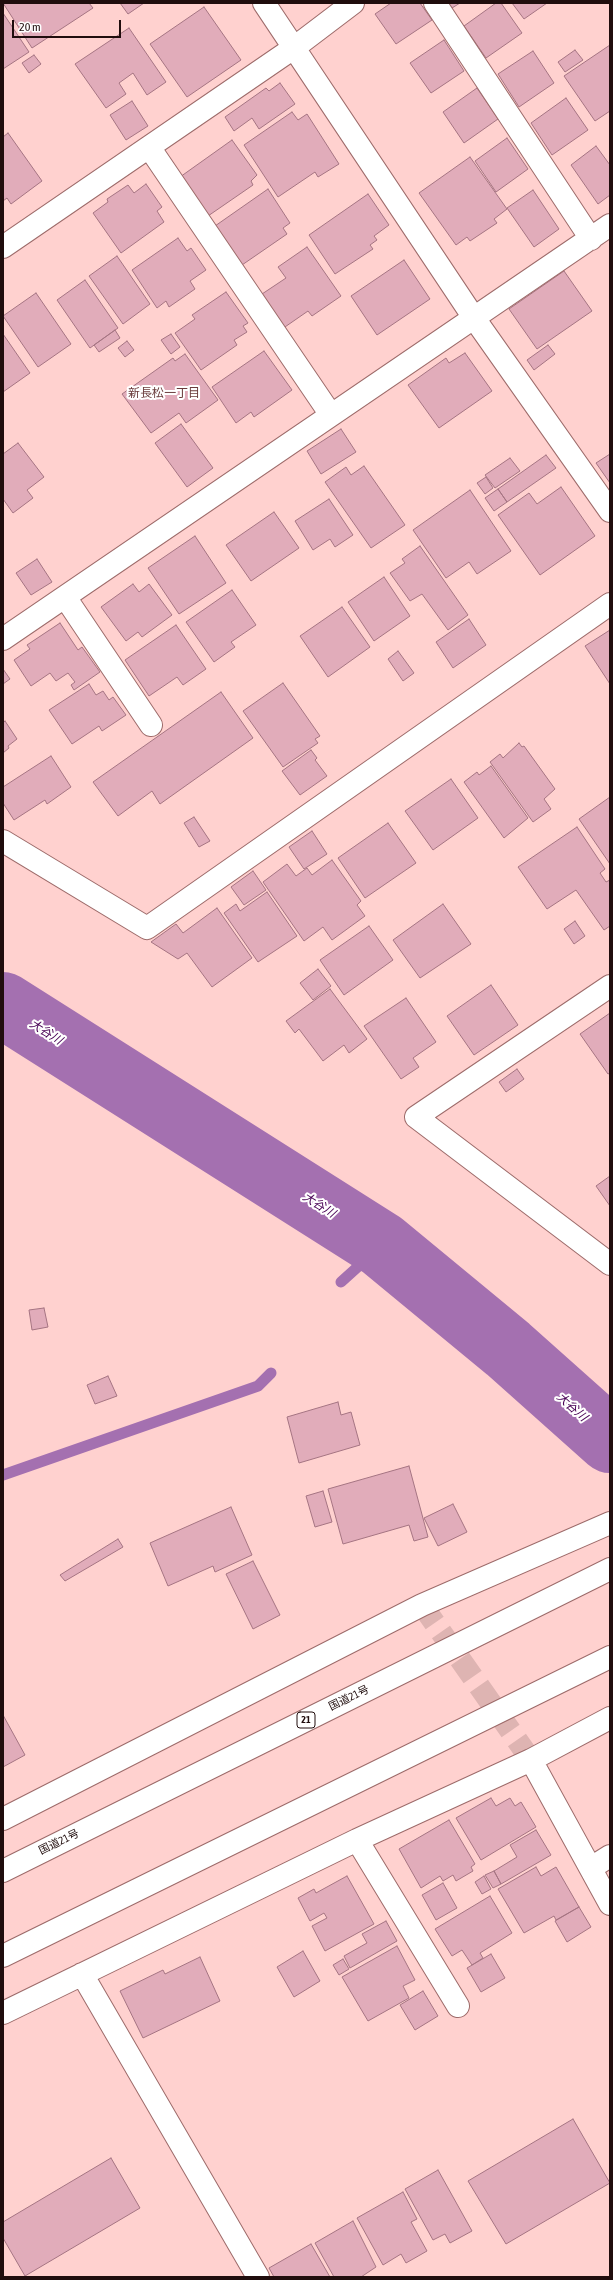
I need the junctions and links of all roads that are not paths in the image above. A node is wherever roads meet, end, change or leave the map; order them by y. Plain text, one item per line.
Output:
1 (264, 3) edge
2 (353, 3) edge
3 (435, 3) edge
4 (295, 47) junction
5 (149, 147) junction
6 (610, 225) edge
7 (591, 238) junction
8 (3, 247) edge
9 (474, 318) junction
10 (331, 416) junction
11 (610, 511) edge
12 (65, 597) junction
13 (610, 604) edge
14 (3, 639) edge
15 (151, 725) dead end
16 (3, 841) edge
17 (610, 986) edge
18 (610, 1264) edge
19 (610, 1523) edge
20 (610, 1569) edge
21 (610, 1657) edge
22 (610, 1718) edge
23 (531, 1760) junction
24 (3, 1819) edge
25 (357, 1840) junction
26 (610, 1856) edge
27 (591, 1868) junction
28 (3, 1870) edge
29 (610, 1904) edge
30 (3, 1956) edge
31 (82, 1974) junction
32 (458, 2006) dead end
33 (3, 2012) edge
34 (258, 2277) edge

1 - 4 main road
2 - 4 main road
3 - 7 main road
4 - 5 main road
4 - 9 main road
5 - 8 main road
5 - 10 main road
6 - 7 main road
7 - 9 main road
9 - 10 main road
9 - 11 main road
10 - 12 main road
12 - 14 main road
12 - 15 main road
13 - 16 main road
17 - 18 main road
19 - 24 main road
20 - 28 main road, 国道21号 / 21
21 - 30 main road
22 - 23 main road
23 - 25 main road
23 - 27 main road
25 - 31 main road
25 - 32 main road
26 - 27 main road
27 - 29 main road
31 - 33 main road
31 - 34 main road

